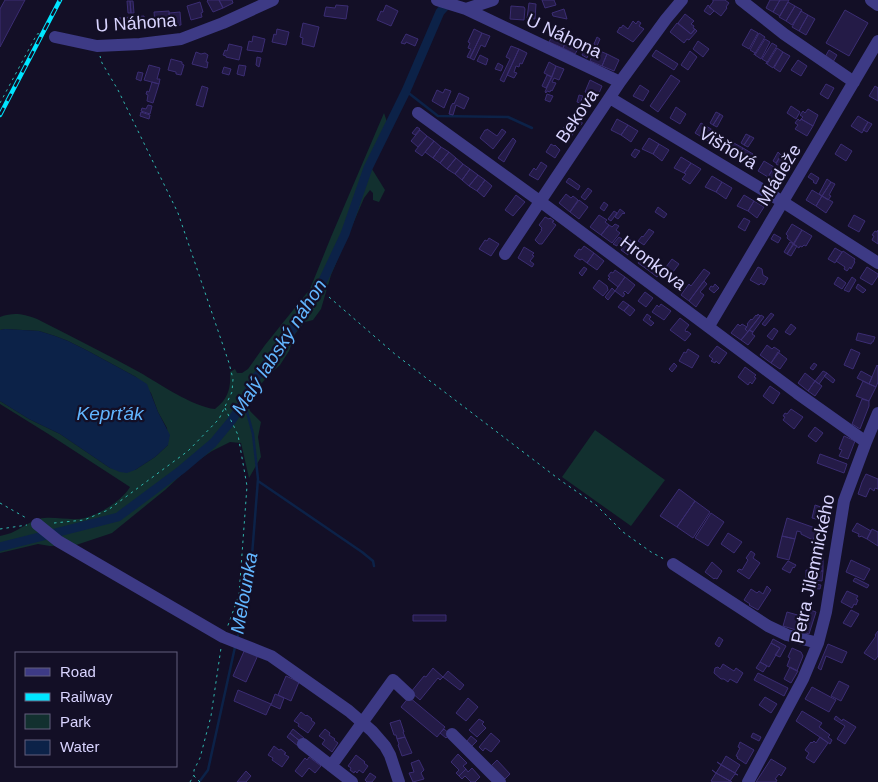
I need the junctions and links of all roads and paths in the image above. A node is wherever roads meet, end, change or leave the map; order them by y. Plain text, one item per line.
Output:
1 (273, 0) edge
2 (493, 0) edge
3 (682, 0) edge
4 (741, 0) edge
5 (871, 0) edge
6 (441, 1) edge
7 (878, 5) edge
8 (466, 9) junction
9 (55, 36) joint
10 (878, 41) edge
11 (97, 46) junction
12 (620, 82) junction
13 (854, 82) junction
14 (610, 98) junction
15 (0, 103) edge
16 (418, 113) dead end
17 (541, 202) junction
18 (783, 202) junction
19 (505, 254) dead end
20 (878, 263) edge
21 (329, 297) dead end
22 (709, 326) junction
23 (224, 408) junction
24 (878, 413) edge
25 (866, 442) junction
26 (0, 503) edge
27 (40, 526) junction
28 (0, 529) edge
29 (673, 564) joint
30 (226, 639) junction
31 (818, 643) junction
32 (409, 695) dead end
33 (363, 722) junction
34 (452, 734) dead end
35 (303, 744) dead end
36 (331, 766) junction
37 (195, 776) junction
38 (190, 782) edge
39 (200, 782) edge
40 (352, 782) edge
41 (400, 782) edge
42 (500, 782) edge
43 (748, 782) edge

1 - 11 street, U Náhona
2 - 8 street
3 - 12 street, Bekova
4 - 13 street
5 - 7 street
6 - 8 street, U Náhona
8 - 12 street, U Náhona
9 - 11 street, U Náhona
9 - 15 path
10 - 13 street, Mládeže
11 - 23 path
12 - 14 street, Bekova
13 - 18 street, Mládeže
14 - 17 street, Bekova
14 - 18 street, Višňová
16 - 17 street, Hronkova
17 - 19 street, Bekova
17 - 22 street, Hronkova
18 - 20 street, Višňová
18 - 22 street, Mládeže
21 - 29 path
22 - 25 street, Hronkova
23 - 27 path
23 - 30 path
24 - 25 street, Petra Jilemnického
25 - 31 street, Petra Jilemnického
26 - 27 path
27 - 28 path
27 - 30 street
29 - 31 street
30 - 33 street
30 - 37 path
31 - 43 street, Petra Jilemnického
32 - 33 street
33 - 36 street
33 - 41 street
34 - 42 street
35 - 36 street
36 - 40 street
37 - 38 path
37 - 39 path

